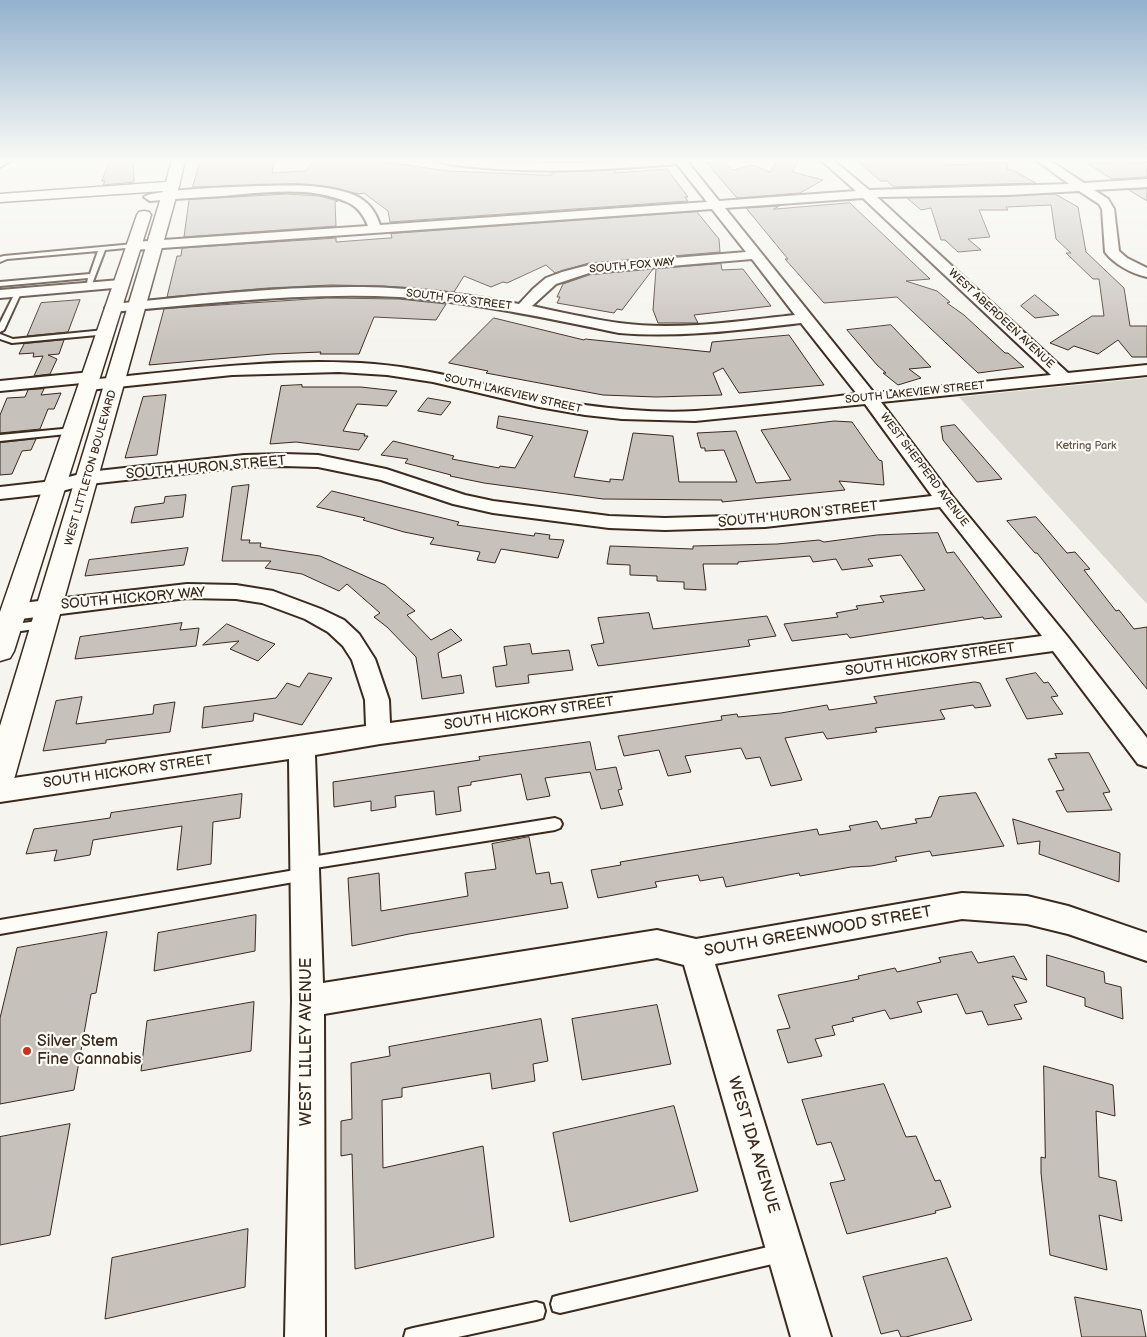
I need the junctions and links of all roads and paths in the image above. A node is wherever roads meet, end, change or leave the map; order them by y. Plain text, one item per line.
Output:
1 (142, 222) edge
2 (161, 222) edge
3 (375, 222) edge
4 (475, 222) edge
5 (728, 222) edge
6 (897, 222) edge
7 (1109, 222) edge
8 (376, 230) junction
9 (154, 245) junction
10 (134, 246) junction
11 (102, 249) junction
12 (754, 255) junction
13 (0, 260) edge
14 (1147, 273) edge
15 (90, 282) junction
16 (0, 284) edge
17 (120, 284) junction
18 (18, 293) junction
19 (0, 294) edge
20 (136, 306) junction
21 (112, 308) junction
22 (523, 308) junction
23 (804, 318) junction
24 (0, 330) edge
25 (105, 332) junction
26 (0, 336) edge
27 (1147, 370) edge
28 (1064, 378) junction
29 (90, 381) junction
30 (116, 382) junction
31 (0, 386) edge
32 (869, 398) junction
33 (73, 431) junction
34 (0, 438) edge
35 (88, 478) junction
36 (54, 487) junction
37 (0, 493) edge
38 (945, 500) junction
39 (48, 615) junction
40 (5, 630) edge
41 (1059, 642) junction
42 (380, 734) junction
43 (302, 747) junction
44 (1147, 757) edge
45 (0, 776) edge
46 (0, 790) edge
47 (555, 824) dead end
48 (305, 869) junction
49 (0, 927) edge
50 (1147, 947) edge
51 (696, 954) junction
52 (308, 1001) junction
53 (786, 1252) junction
54 (560, 1304) dead end
55 (536, 1311) dead end
56 (305, 1337) edge
57 (412, 1337) edge
58 (811, 1337) edge

1 - 10 main road, WEST LITTLETON BOULEVARD
2 - 9 main road, WEST LITTLETON BOULEVARD
3 - 8 street
4 - 8 street
5 - 12 street, WEST SHEPPERD AVENUE
6 - 28 street, WEST ABERDEEN AVENUE
7 - 14 street
8 - 9 street
9 - 10 street
9 - 20 main road, WEST LITTLETON BOULEVARD
10 - 11 lane
10 - 17 main road, WEST LITTLETON BOULEVARD
11 - 13 lane
11 - 15 lane
12 - 22 street, SOUTH FOX WAY
12 - 23 street, WEST SHEPPERD AVENUE
15 - 16 lane
15 - 17 street
15 - 18 street
17 - 21 main road, WEST LITTLETON BOULEVARD
18 - 19 street
18 - 24 lane
20 - 21 street, SOUTH FOX STREET
20 - 22 street, SOUTH FOX STREET
20 - 30 main road, WEST LITTLETON BOULEVARD
21 - 25 main road, WEST LITTLETON BOULEVARD
22 - 23 street, SOUTH FOX STREET
23 - 32 street, WEST SHEPPERD AVENUE
25 - 26 lane
25 - 29 main road, WEST LITTLETON BOULEVARD
27 - 28 street, SOUTH LAKEVIEW STREET
28 - 32 street, SOUTH LAKEVIEW STREET
29 - 30 street, SOUTH LAKEVIEW STREET
29 - 31 street, SOUTH LAKEVIEW STREET
29 - 33 main road, WEST LITTLETON BOULEVARD
30 - 32 street, SOUTH LAKEVIEW STREET
30 - 35 main road, WEST LITTLETON BOULEVARD
32 - 38 street, WEST SHEPPERD AVENUE
33 - 34 lane
33 - 36 main road, WEST LITTLETON BOULEVARD
35 - 36 street, SOUTH HURON STREET
35 - 38 street, SOUTH HURON STREET
35 - 39 main road, WEST LITTLETON BOULEVARD
36 - 37 street, SOUTH HURON STREET
36 - 40 main road, WEST LITTLETON BOULEVARD
38 - 41 street, WEST SHEPPERD AVENUE
39 - 40 street, SOUTH HICKORY WAY
39 - 42 street, SOUTH HICKORY WAY
39 - 45 main road, WEST LITTLETON BOULEVARD
41 - 42 street, SOUTH HICKORY STREET
41 - 44 street, WEST SHEPPERD AVENUE
42 - 43 street, SOUTH HICKORY STREET
43 - 46 street, SOUTH HICKORY STREET
43 - 48 street, WEST LILLEY AVENUE
47 - 48 lane
48 - 49 lane
48 - 52 street, WEST LILLEY AVENUE
50 - 51 street, SOUTH GREENWOOD STREET
51 - 52 street, SOUTH GREENWOOD STREET
51 - 53 street, WEST IDA AVENUE
52 - 56 street, WEST LILLEY AVENUE
53 - 54 lane
53 - 58 street, WEST IDA AVENUE
55 - 57 lane

